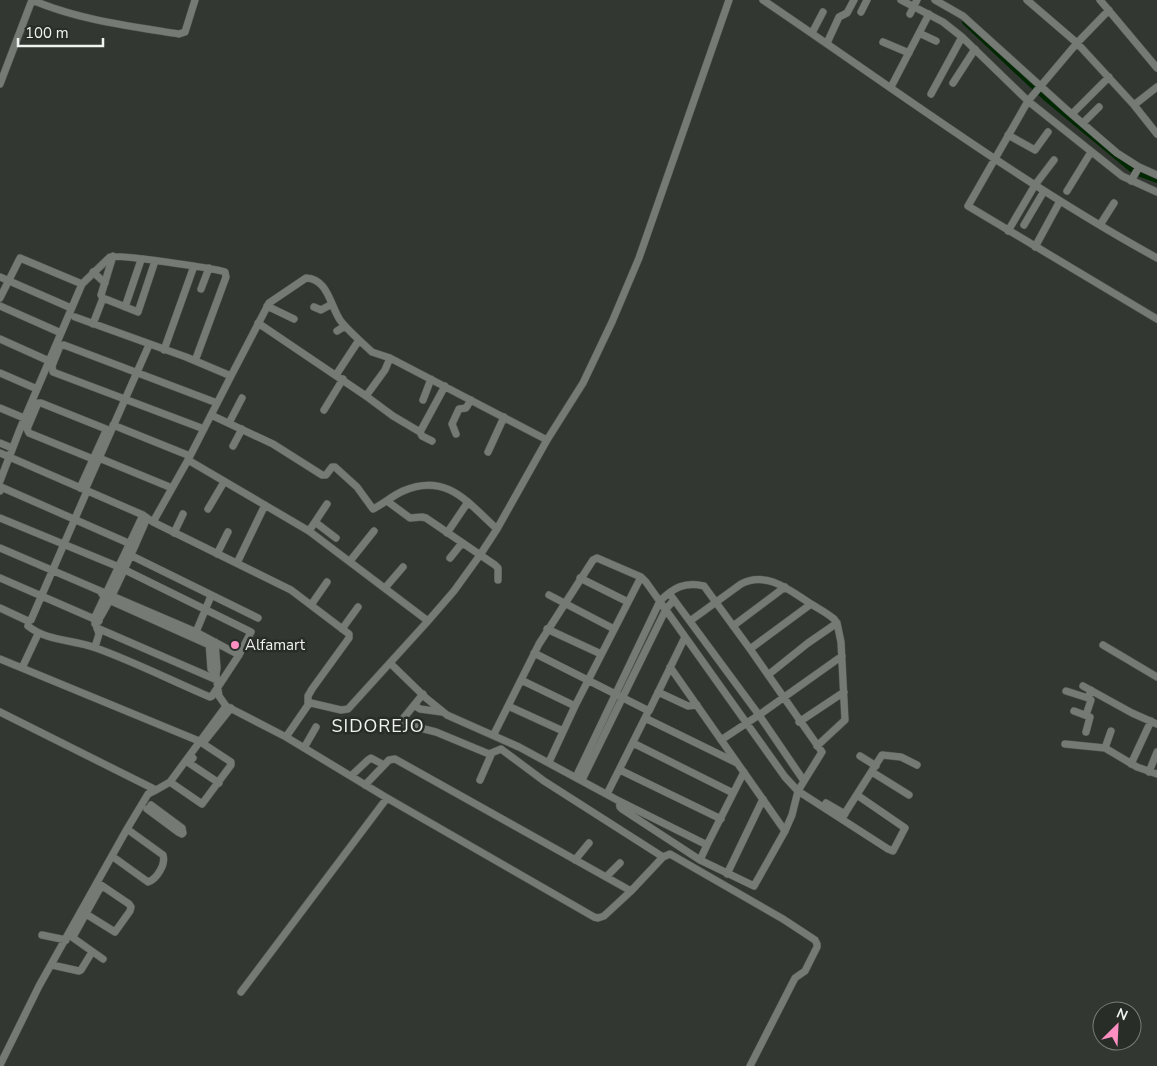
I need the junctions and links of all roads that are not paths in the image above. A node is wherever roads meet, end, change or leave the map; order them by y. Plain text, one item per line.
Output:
1 (32, 0) edge
2 (195, 0) edge
3 (729, 0) edge
4 (763, 0) edge
5 (854, 0) edge
6 (867, 0) edge
7 (901, 0) edge
8 (935, 0) edge
9 (1028, 0) edge
10 (1100, 0) edge
11 (915, 4) edge
12 (1109, 10) junction
13 (823, 12) dead end
14 (861, 12) dead end
15 (910, 14) dead end
16 (929, 14) junction
17 (812, 33) junction
18 (919, 33) junction
19 (962, 37) junction
20 (936, 41) dead end
21 (883, 42) dead end
22 (827, 43) junction
23 (1077, 43) junction
24 (975, 49) junction
25 (909, 53) junction
26 (1157, 68) edge
27 (1109, 77) junction
28 (953, 83) dead end
29 (0, 84) edge
30 (1040, 86) junction
31 (891, 87) junction
32 (1157, 87) edge
33 (931, 94) dead end
34 (1029, 100) junction
35 (1134, 105) junction
36 (1099, 107) dead end
37 (1072, 114) junction
38 (1083, 123) junction
39 (1048, 132) dead end
40 (1157, 134) edge
41 (1008, 135) junction
42 (1091, 152) junction
43 (994, 159) junction
44 (1054, 160) dead end
45 (1138, 168) junction
46 (1157, 175) edge
47 (1132, 180) junction
48 (1035, 185) junction
49 (1044, 191) junction
50 (1066, 191) dead end
51 (1157, 192) edge
52 (1060, 201) junction
53 (1114, 203) dead end
54 (1024, 225) dead end
55 (1100, 225) junction
56 (1008, 231) junction
57 (1035, 247) junction
58 (113, 256) junction
59 (1157, 258) edge
60 (142, 260) junction
61 (155, 261) junction
62 (194, 266) junction
63 (209, 268) junction
64 (94, 272) junction
65 (0, 277) edge
66 (8, 281) junction
67 (105, 283) junction
68 (82, 284) junction
69 (201, 289) dead end
70 (0, 298) edge
71 (103, 298) junction
72 (332, 304) junction
73 (0, 306) edge
74 (267, 306) junction
75 (125, 307) junction
76 (314, 307) dead end
77 (71, 308) junction
78 (75, 317) dead end
79 (294, 319) dead end
80 (1157, 319) edge
81 (258, 323) junction
82 (93, 324) junction
83 (345, 326) junction
84 (337, 331) dead end
85 (61, 333) junction
86 (0, 339) edge
87 (359, 340) junction
88 (148, 344) junction
89 (164, 350) junction
90 (389, 358) junction
91 (48, 361) junction
92 (195, 361) junction
93 (136, 371) junction
94 (0, 373) edge
95 (336, 374) junction
96 (231, 376) junction
97 (343, 379) junction
98 (431, 379) junction
99 (445, 386) junction
100 (37, 389) junction
101 (365, 395) junction
102 (123, 398) junction
103 (242, 398) dead end
104 (423, 400) dead end
105 (471, 400) junction
106 (217, 403) junction
107 (0, 408) edge
108 (324, 410) dead end
109 (211, 415) junction
110 (504, 417) junction
111 (24, 418) junction
112 (229, 423) junction
113 (204, 428) junction
114 (110, 429) junction
115 (242, 429) junction
116 (420, 432) junction
117 (456, 434) dead end
118 (547, 440) junction
119 (432, 442) dead end
120 (0, 443) edge
121 (233, 446) dead end
122 (12, 448) junction
123 (488, 452) dead end
124 (0, 454) edge
125 (96, 458) junction
126 (189, 458) junction
127 (5, 461) edge
128 (0, 481) edge
129 (224, 482) junction
130 (172, 488) junction
131 (84, 489) junction
132 (0, 491) edge
133 (387, 500) junction
134 (468, 502) junction
135 (327, 504) dead end
136 (266, 505) junction
137 (208, 509) dead end
138 (184, 514) dead end
139 (0, 518) edge
140 (74, 519) junction
141 (147, 519) junction
142 (315, 522) junction
143 (498, 527) junction
144 (309, 531) junction
145 (374, 531) dead end
146 (228, 532) dead end
147 (174, 533) junction
148 (447, 533) junction
149 (336, 538) dead end
150 (462, 543) junction
151 (63, 544) junction
152 (133, 544) junction
153 (0, 548) edge
154 (128, 554) junction
155 (217, 554) junction
156 (480, 555) junction
157 (450, 558) dead end
158 (350, 561) junction
159 (237, 563) junction
160 (403, 567) dead end
161 (121, 568) junction
162 (52, 571) junction
163 (641, 577) junction
164 (0, 578) edge
165 (580, 578) junction
166 (498, 580) dead end
167 (327, 582) dead end
168 (785, 587) junction
169 (385, 588) junction
170 (669, 593) junction
171 (107, 595) junction
172 (549, 595) dead end
173 (41, 596) junction
174 (211, 596) junction
175 (674, 600) junction
176 (660, 601) junction
177 (628, 602) junction
178 (564, 603) junction
179 (716, 603) junction
180 (811, 604) junction
181 (310, 606) junction
182 (358, 607) dead end
183 (0, 608) edge
184 (666, 609) junction
185 (205, 610) junction
186 (258, 618) dead end
187 (428, 621) junction
188 (690, 621) junction
189 (96, 623) junction
190 (837, 623) junction
191 (28, 626) dead end
192 (733, 626) junction
193 (342, 628) junction
194 (547, 629) junction
195 (614, 629) junction
196 (186, 630) junction
197 (196, 632) junction
198 (38, 634) junction
199 (685, 637) junction
200 (212, 643) junction
201 (1103, 645) dead end
202 (95, 647) junction
203 (750, 649) junction
204 (534, 653) junction
205 (601, 654) junction
206 (239, 655) junction
207 (842, 656) junction
208 (0, 659) edge
209 (390, 663) junction
210 (670, 667) junction
211 (22, 668) junction
212 (768, 675) junction
213 (1157, 677) edge
214 (521, 680) junction
215 (588, 680) junction
216 (217, 681) junction
217 (1083, 686) dead end
218 (1091, 690) junction
219 (1066, 691) dead end
220 (658, 692) junction
221 (844, 692) junction
222 (423, 694) junction
223 (619, 697) junction
224 (783, 698) junction
225 (1088, 698) junction
226 (225, 703) junction
227 (308, 705) junction
228 (414, 705) junction
229 (697, 705) junction
230 (508, 706) junction
231 (575, 706) junction
232 (1074, 710) dead end
233 (649, 711) junction
234 (0, 712) edge
235 (443, 712) junction
236 (1086, 715) junction
237 (759, 716) junction
238 (645, 718) junction
239 (799, 722) junction
240 (748, 723) junction
241 (1154, 723) edge
242 (316, 727) dead end
243 (563, 731) junction
244 (1111, 731) dead end
245 (1086, 732) dead end
246 (494, 734) junction
247 (286, 737) junction
248 (721, 740) junction
249 (507, 741) junction
250 (201, 742) junction
251 (633, 743) junction
252 (1065, 744) dead end
253 (817, 746) junction
254 (304, 748) junction
255 (1105, 748) junction
256 (501, 749) junction
257 (1157, 752) edge
258 (491, 755) junction
259 (860, 756) dead end
260 (549, 762) junction
261 (738, 763) junction
262 (188, 764) junction
263 (1131, 764) junction
264 (384, 765) junction
265 (917, 765) dead end
266 (874, 769) junction
267 (620, 770) junction
268 (744, 772) junction
269 (1149, 772) junction
270 (1157, 774) edge
271 (351, 776) junction
272 (579, 778) junction
273 (480, 780) dead end
274 (171, 783) junction
275 (219, 783) junction
276 (365, 785) junction
277 (801, 786) junction
278 (154, 792) junction
279 (733, 793) junction
280 (607, 794) junction
281 (857, 795) junction
282 (909, 795) dead end
283 (388, 798) junction
284 (763, 799) junction
285 (619, 801) junction
286 (145, 809) junction
287 (844, 816) junction
288 (721, 819) junction
289 (129, 830) junction
290 (785, 831) junction
291 (589, 843) dead end
292 (707, 845) junction
293 (663, 857) junction
294 (116, 859) junction
295 (575, 860) junction
296 (700, 860) junction
297 (620, 863) dead end
298 (727, 874) junction
299 (606, 877) junction
300 (99, 884) junction
301 (631, 891) junction
302 (86, 914) junction
303 (42, 935) dead end
304 (69, 938) junction
305 (92, 952) junction
306 (102, 960) dead end
307 (54, 966) junction
308 (241, 992) dead end
309 (0, 1065) edge
310 (750, 1066) edge

1 - 2 street
1 - 29 street
3 - 118 street
4 - 17 street
5 - 22 street
6 - 14 street
7 - 11 street
8 - 30 street
9 - 23 street
10 - 12 street
11 - 15 street
11 - 16 street
12 - 23 street
12 - 26 street
13 - 17 street
16 - 18 street
16 - 19 street
17 - 22 street
18 - 20 street
18 - 25 street
19 - 24 street
19 - 33 street
21 - 25 street
22 - 31 street
23 - 27 street
23 - 30 street
24 - 28 street
24 - 34 street
25 - 31 street
27 - 35 street
27 - 37 street
30 - 34 street
30 - 37 street
31 - 43 street
32 - 35 street
34 - 41 street
34 - 42 street
35 - 40 street
36 - 38 street
37 - 38 street
38 - 45 street
39 - 41 street
41 - 43 street
42 - 47 street
42 - 50 street
43 - 48 street
43 - 56 street
44 - 48 street
45 - 46 street
45 - 47 street
47 - 51 street
48 - 49 street
48 - 56 street
49 - 52 street
49 - 54 street
52 - 55 street
52 - 57 street
53 - 55 street
55 - 59 street
56 - 57 street
57 - 80 street
58 - 60 street
58 - 64 street
58 - 67 street
60 - 61 street
60 - 75 street
61 - 62 street
61 - 75 street
62 - 63 street
62 - 89 street
63 - 69 street
63 - 92 street
64 - 67 street
64 - 68 street
65 - 66 street
66 - 68 street
66 - 70 street
66 - 77 street
67 - 71 street
68 - 77 street
71 - 75 street
71 - 82 street
72 - 74 street
72 - 76 street
72 - 83 street
73 - 85 street
74 - 79 street
74 - 81 street
77 - 85 street
78 - 82 street
81 - 95 street
81 - 96 street
82 - 88 street
83 - 84 street
83 - 87 street
85 - 91 street
86 - 91 street
87 - 90 street
87 - 95 street
88 - 89 street
88 - 93 street
89 - 92 street
90 - 98 street
90 - 101 street
91 - 100 street
92 - 96 street
93 - 102 street
93 - 102 street
93 - 106 street
94 - 100 street
95 - 97 street
96 - 106 street
97 - 101 street
97 - 108 street
98 - 99 street
98 - 104 street
99 - 105 street
99 - 116 street
100 - 111 street
101 - 116 street
102 - 113 street
102 - 114 street
103 - 112 street
105 - 110 street
105 - 117 street
106 - 109 street
107 - 111 street
109 - 112 street
109 - 113 street
110 - 118 street
110 - 123 street
111 - 122 street
112 - 115 street
113 - 126 street
114 - 125 street
114 - 125 street
114 - 126 street
115 - 121 street
115 - 133 street
116 - 119 street
118 - 143 street
120 - 122 street
122 - 127 street
124 - 127 street
125 - 130 street
125 - 131 street
126 - 129 street
126 - 130 street
127 - 128 street
127 - 131 street
129 - 136 street
129 - 137 street
130 - 141 street
131 - 140 street
131 - 141 street
132 - 140 street
133 - 134 street
133 - 148 street
134 - 143 street
134 - 148 street
135 - 142 street
136 - 144 street
136 - 159 street
138 - 147 street
139 - 151 street
140 - 151 street
140 - 152 street
141 - 147 street
141 - 152 street
142 - 144 street
142 - 149 street
143 - 156 street
144 - 158 street
145 - 158 street
146 - 155 street
147 - 155 street
148 - 150 street
150 - 156 street
150 - 157 street
151 - 161 street
151 - 162 street
152 - 154 street
153 - 162 street
154 - 161 street
154 - 174 street
155 - 159 street
156 - 166 street
156 - 187 street
158 - 169 street
159 - 181 street
160 - 169 street
161 - 171 street
161 - 185 street
162 - 171 street
162 - 173 street
163 - 165 street
163 - 176 street
163 - 177 street
164 - 173 street
165 - 177 street
165 - 178 street
167 - 181 street
168 - 179 street
168 - 180 street
168 - 192 street
169 - 187 street
170 - 175 street
170 - 176 street
170 - 179 street
171 - 189 street
171 - 196 street
172 - 178 street
173 - 183 street
173 - 189 street
174 - 185 street
174 - 186 street
175 - 184 street
175 - 188 street
176 - 184 street
176 - 223 street
177 - 195 street
178 - 194 street
178 - 195 street
179 - 188 street
179 - 192 street
180 - 190 street
180 - 203 street
181 - 193 street
182 - 193 street
184 - 199 street
184 - 223 street
185 - 197 street
185 - 206 street
187 - 209 street
188 - 237 street
189 - 202 street
189 - 216 street
190 - 207 street
190 - 212 street
191 - 198 street
192 - 203 street
193 - 227 street
194 - 204 street
194 - 205 street
195 - 205 street
196 - 197 street
196 - 200 street
197 - 200 street
198 - 202 street
198 - 211 street
199 - 210 street
199 - 240 street
200 - 206 street
200 - 216 street
201 - 213 street
202 - 216 street
203 - 212 street
204 - 214 street
204 - 215 street
205 - 215 street
206 - 216 street
207 - 221 street
207 - 224 street
208 - 211 street
209 - 222 street
209 - 227 street
210 - 220 street
210 - 229 street
211 - 250 street
212 - 224 street
214 - 230 street
214 - 231 street
215 - 223 street
215 - 231 street
216 - 226 street
217 - 218 street
218 - 225 street
218 - 241 street
219 - 225 street
220 - 229 street
220 - 233 street
221 - 239 street
221 - 253 street
222 - 228 street
222 - 235 street
223 - 233 street
223 - 272 street
224 - 237 street
224 - 239 street
225 - 236 street
226 - 247 street
226 - 250 street
227 - 247 street
228 - 235 street
228 - 258 street
229 - 248 street
230 - 243 street
230 - 246 street
231 - 243 street
232 - 236 street
233 - 238 street
234 - 278 street
235 - 246 street
236 - 245 street
237 - 240 street
237 - 277 street
238 - 251 street
238 - 261 street
239 - 253 street
240 - 248 street
240 - 277 street
241 - 263 street
242 - 254 street
243 - 260 street
244 - 255 street
246 - 249 street
247 - 254 street
248 - 261 street
249 - 256 street
249 - 260 street
250 - 262 street
250 - 274 street
250 - 275 street
251 - 267 street
251 - 279 street
252 - 255 street
253 - 277 street
254 - 271 street
255 - 263 street
256 - 258 street
256 - 293 street
257 - 269 street
258 - 273 street
259 - 266 street
260 - 272 street
261 - 268 street
262 - 274 street
262 - 275 street
263 - 269 street
264 - 271 street
264 - 276 street
264 - 295 street
265 - 266 street
266 - 281 street
266 - 282 street
267 - 280 street
267 - 288 street
268 - 279 street
268 - 284 street
269 - 270 street
271 - 276 street
272 - 280 street
274 - 275 street
274 - 278 street
276 - 283 street
277 - 287 street
277 - 290 street
278 - 286 street
278 - 286 street
279 - 288 street
280 - 285 street
281 - 287 street
281 - 287 street
283 - 301 street
283 - 308 street
284 - 290 street
284 - 298 street
285 - 292 street
285 - 296 street
286 - 286 street
286 - 289 street
288 - 292 street
289 - 294 street
289 - 294 street
289 - 300 street
290 - 298 street
291 - 295 street
292 - 296 street
293 - 301 street
293 - 310 street
294 - 300 street
295 - 299 street
296 - 298 street
297 - 299 street
299 - 301 street
300 - 302 street
300 - 302 street
300 - 304 street
302 - 304 street
303 - 304 street
304 - 305 street
304 - 307 street
305 - 306 street
305 - 307 street
307 - 309 street

